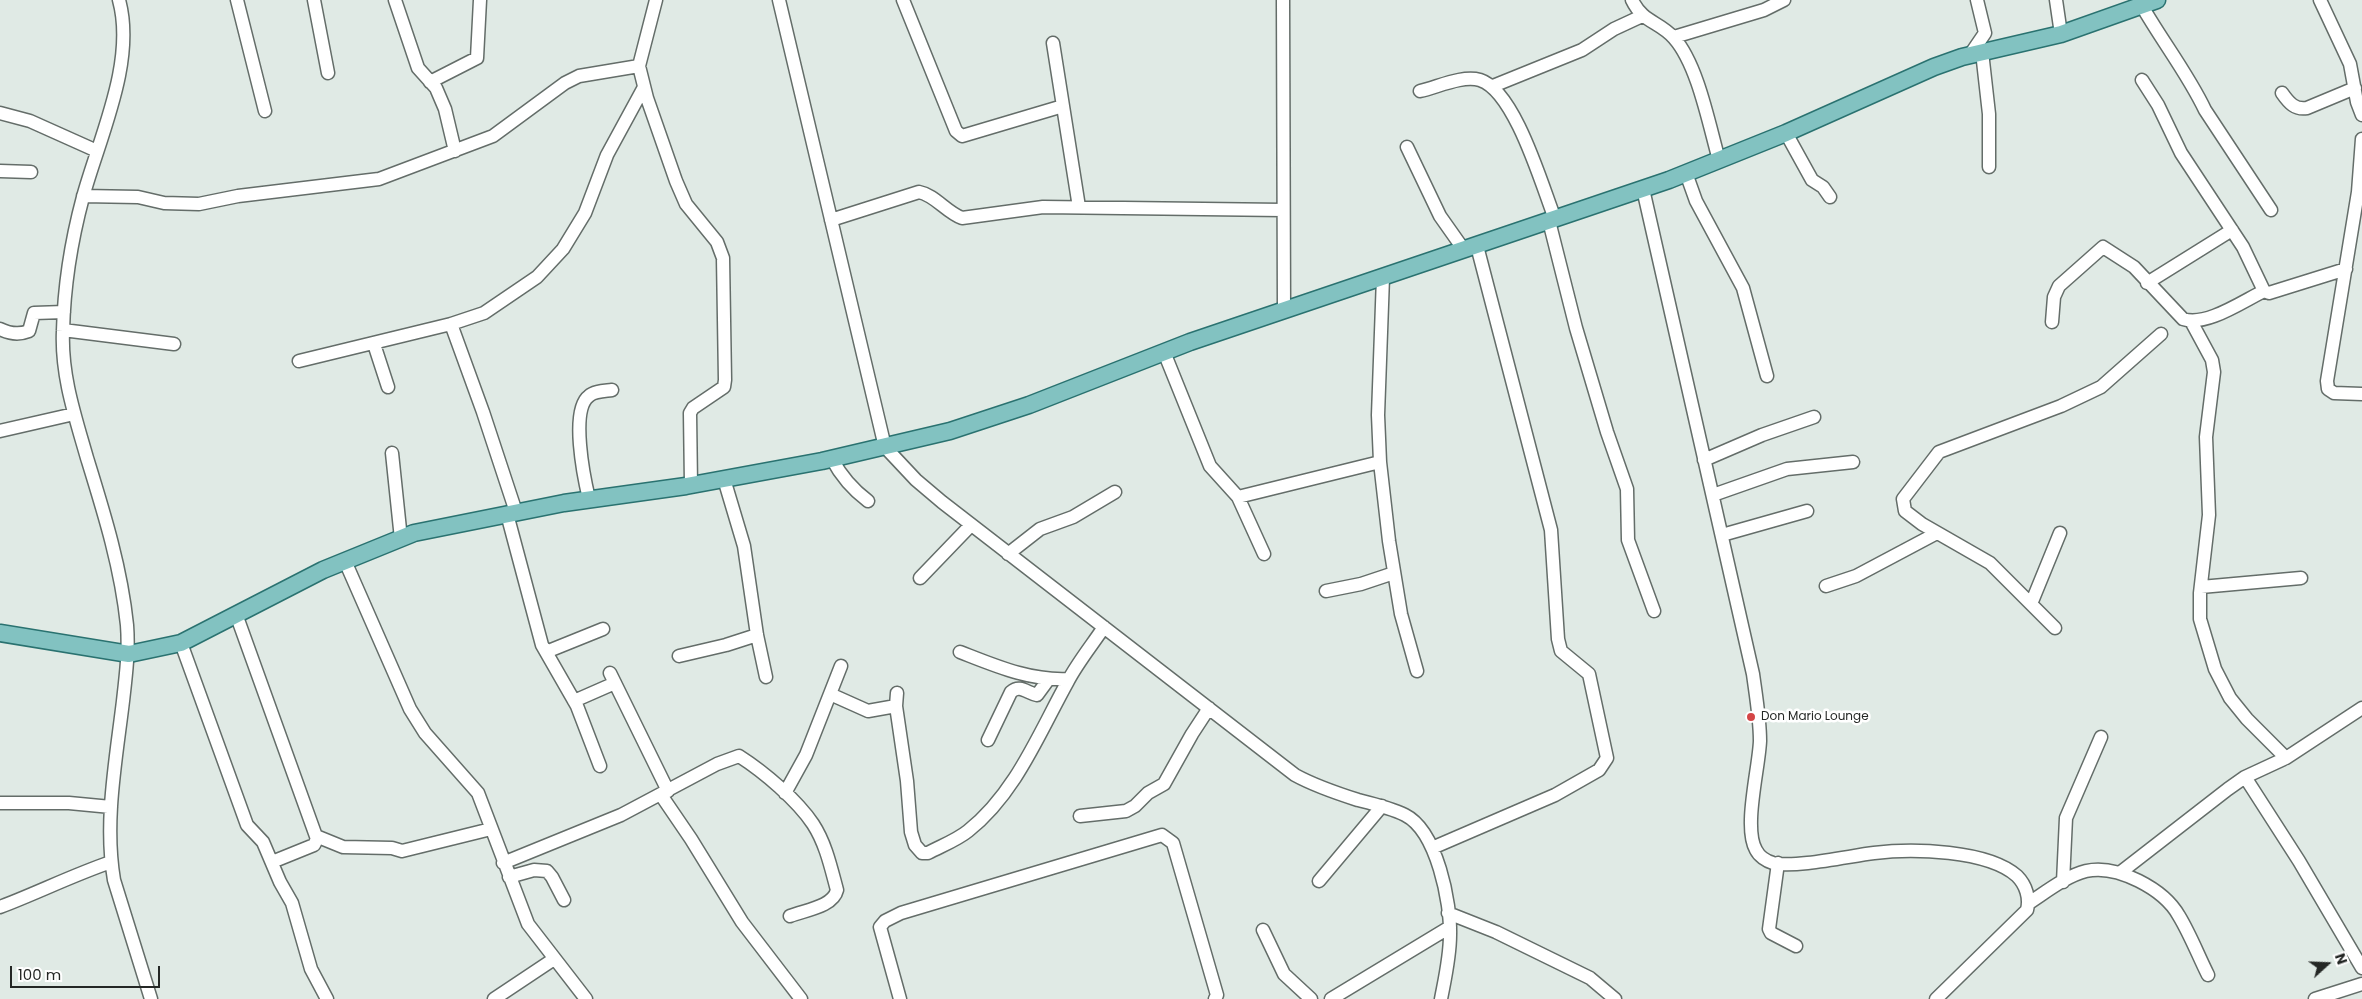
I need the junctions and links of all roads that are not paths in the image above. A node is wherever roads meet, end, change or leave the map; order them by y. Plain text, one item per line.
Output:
1 (237, 0) edge
2 (314, 0) edge
3 (395, 0) edge
4 (480, 0) edge
5 (656, 0) edge
6 (779, 0) edge
7 (904, 0) edge
8 (1283, 0) edge
9 (1632, 0) edge
10 (1784, 0) edge
11 (1978, 0) edge
12 (2056, 0) edge
13 (2320, 0) edge
14 (121, 2) edge
15 (2140, 4) edge
16 (1642, 16) junction
17 (2061, 34) junction
18 (1674, 37) junction
19 (1053, 43) dead end
20 (1976, 54) junction
21 (639, 66) junction
22 (328, 73) dead end
23 (2142, 80) dead end
24 (430, 82) junction
25 (1492, 86) junction
26 (644, 87) junction
27 (2354, 88) junction
28 (1420, 91) dead end
29 (2282, 93) dead end
30 (1063, 106) junction
31 (265, 111) dead end
32 (0, 113) edge
33 (2362, 115) edge
34 (1786, 133) junction
35 (2362, 139) edge
36 (1407, 147) dead end
37 (97, 151) junction
38 (455, 151) junction
39 (1719, 160) junction
40 (1989, 167) dead end
41 (0, 171) edge
42 (31, 172) dead end
43 (1686, 173) junction
44 (1643, 189) junction
45 (83, 196) junction
46 (1830, 197) dead end
47 (1079, 207) junction
48 (1283, 210) junction
49 (2271, 210) dead end
50 (831, 220) junction
51 (1552, 220) junction
52 (2232, 230) junction
53 (1470, 248) junction
54 (2346, 269) junction
55 (1383, 277) junction
56 (2147, 283) junction
57 (2264, 290) junction
58 (1284, 310) junction
59 (64, 312) junction
60 (2052, 322) dead end
61 (2192, 322) junction
62 (451, 324) junction
63 (0, 329) edge
64 (63, 330) junction
65 (2161, 334) dead end
66 (174, 344) dead end
67 (374, 344) junction
68 (1164, 352) junction
69 (299, 361) dead end
70 (1767, 376) dead end
71 (388, 388) dead end
72 (612, 390) dead end
73 (2362, 394) edge
74 (74, 414) junction
75 (1814, 417) dead end
76 (0, 431) edge
77 (885, 447) junction
78 (392, 452) dead end
79 (832, 459) junction
80 (1704, 460) junction
81 (1380, 462) junction
82 (1853, 462) dead end
83 (724, 479) junction
84 (691, 485) junction
85 (1115, 492) dead end
86 (1713, 495) junction
87 (1238, 497) junction
88 (589, 499) junction
89 (868, 501) dead end
90 (1807, 511) dead end
91 (511, 513) junction
92 (972, 525) junction
93 (1937, 533) junction
94 (2060, 533) dead end
95 (1722, 534) junction
96 (401, 539) junction
97 (1008, 554) junction
98 (1264, 554) dead end
99 (345, 561) junction
100 (1394, 573) junction
101 (920, 578) dead end
102 (2301, 578) dead end
103 (1826, 586) dead end
104 (2200, 587) junction
105 (1326, 591) dead end
106 (2031, 604) junction
107 (1654, 611) dead end
108 (236, 614) junction
109 (1104, 627) junction
110 (2055, 628) dead end
111 (603, 629) dead end
112 (0, 633) edge
113 (757, 635) junction
114 (181, 643) junction
115 (546, 652) junction
116 (960, 652) dead end
117 (129, 654) junction
118 (678, 656) dead end
119 (840, 666) dead end
120 (1417, 671) dead end
121 (766, 677) dead end
122 (1069, 679) junction
123 (1048, 680) junction
124 (830, 694) junction
125 (574, 701) junction
126 (1209, 708) junction
127 (2362, 708) edge
128 (2101, 738) dead end
129 (988, 740) dead end
130 (2286, 758) junction
131 (600, 766) dead end
132 (2245, 777) junction
133 (665, 793) junction
134 (785, 793) junction
135 (0, 802) edge
136 (1382, 806) junction
137 (111, 807) junction
138 (1080, 816) dead end
139 (491, 829) junction
140 (316, 836) junction
141 (1432, 848) junction
142 (110, 862) junction
143 (272, 862) junction
144 (503, 863) junction
145 (1778, 863) junction
146 (2122, 872) junction
147 (509, 877) junction
148 (1319, 881) dead end
149 (2063, 882) junction
150 (564, 900) dead end
151 (2029, 903) junction
152 (0, 907) edge
153 (1448, 912) junction
154 (790, 916) dead end
155 (1450, 927) junction
156 (1264, 930) dead end
157 (1796, 946) dead end
158 (554, 959) junction
159 (2362, 968) edge
160 (2208, 975) dead end
161 (2362, 984) edge
162 (151, 999) edge
163 (328, 999) edge
164 (494, 999) edge
165 (586, 999) edge
166 (802, 999) edge
167 (900, 999) edge
168 (1215, 999) edge
169 (1311, 999) edge
170 (1331, 999) edge
171 (1441, 999) edge
172 (1614, 999) edge
173 (1936, 999) edge
174 (2315, 999) edge

1 - 31 street
2 - 22 street
3 - 24 street
4 - 24 street
5 - 21 street
6 - 50 street
7 - 30 street
8 - 48 street
9 - 16 street
10 - 18 street
11 - 20 street
12 - 17 street
13 - 27 street
14 - 37 street
15 - 17 main road
15 - 49 street
16 - 18 street
16 - 25 street
17 - 20 main road
18 - 39 street
19 - 30 street
20 - 34 main road
20 - 40 street
21 - 26 street
21 - 38 street
23 - 52 street
24 - 38 street
25 - 28 street
25 - 51 street
26 - 62 street
26 - 84 street
27 - 29 street
27 - 33 street
30 - 47 street
32 - 37 street
34 - 39 main road
34 - 46 street
35 - 54 street
36 - 53 street
37 - 45 street
38 - 45 street
39 - 43 main road
41 - 42 street
43 - 44 main road
43 - 70 street
44 - 51 main road
44 - 80 street
45 - 59 street
47 - 48 street
47 - 50 street
48 - 58 street
50 - 77 street
51 - 53 main road
51 - 107 street
52 - 56 street
52 - 57 street
53 - 55 main road
53 - 141 street
54 - 57 street
54 - 73 street
55 - 58 main road
55 - 81 street
56 - 60 street
56 - 61 street
57 - 61 street
58 - 68 main road
59 - 63 street
59 - 64 street
61 - 104 street
62 - 67 street
62 - 91 street
64 - 66 street
64 - 74 street
65 - 93 street
67 - 69 street
67 - 71 street
68 - 77 main road
68 - 87 street
72 - 88 street
74 - 76 street
74 - 117 street
75 - 80 street
77 - 79 main road
77 - 92 street
78 - 96 street
79 - 83 main road
79 - 89 street
80 - 86 street
81 - 87 street
81 - 100 street
82 - 86 street
83 - 84 main road
83 - 113 street
84 - 88 main road
85 - 97 street
86 - 95 street
87 - 98 street
88 - 91 main road
90 - 95 street
91 - 96 main road
91 - 115 street
92 - 97 street
92 - 101 street
93 - 103 street
93 - 106 street
94 - 106 street
95 - 145 street
96 - 99 main road
97 - 109 street
99 - 108 main road
99 - 139 street
100 - 105 street
100 - 120 street
102 - 104 street
104 - 130 street
106 - 110 street
108 - 114 main road
108 - 140 street
109 - 122 street
109 - 126 street
111 - 115 street
112 - 117 main road
113 - 118 street
113 - 121 street
114 - 117 main road
114 - 143 street
115 - 125 street
116 - 123 street
117 - 137 street
119 - 124 street
122 - 123 street
122 - 124 street
123 - 129 street
124 - 134 street
125 - 131 street
125 - 133 street
126 - 136 street
126 - 138 street
127 - 130 street
128 - 149 street
130 - 132 street
132 - 146 street
132 - 159 street
133 - 134 street
133 - 144 street
133 - 166 street
134 - 154 street
135 - 137 street
136 - 141 street
136 - 148 street
137 - 142 street
139 - 140 street
139 - 144 street
140 - 143 street
141 - 153 street
142 - 152 street
142 - 162 street
143 - 163 street
144 - 147 street
145 - 151 street
145 - 157 street
146 - 149 street
146 - 160 street
147 - 150 street
147 - 158 street
149 - 151 street
151 - 173 street
153 - 155 street
153 - 172 street
155 - 170 street
155 - 171 street
156 - 169 street
158 - 164 street
158 - 165 street
161 - 174 street
167 - 168 street

